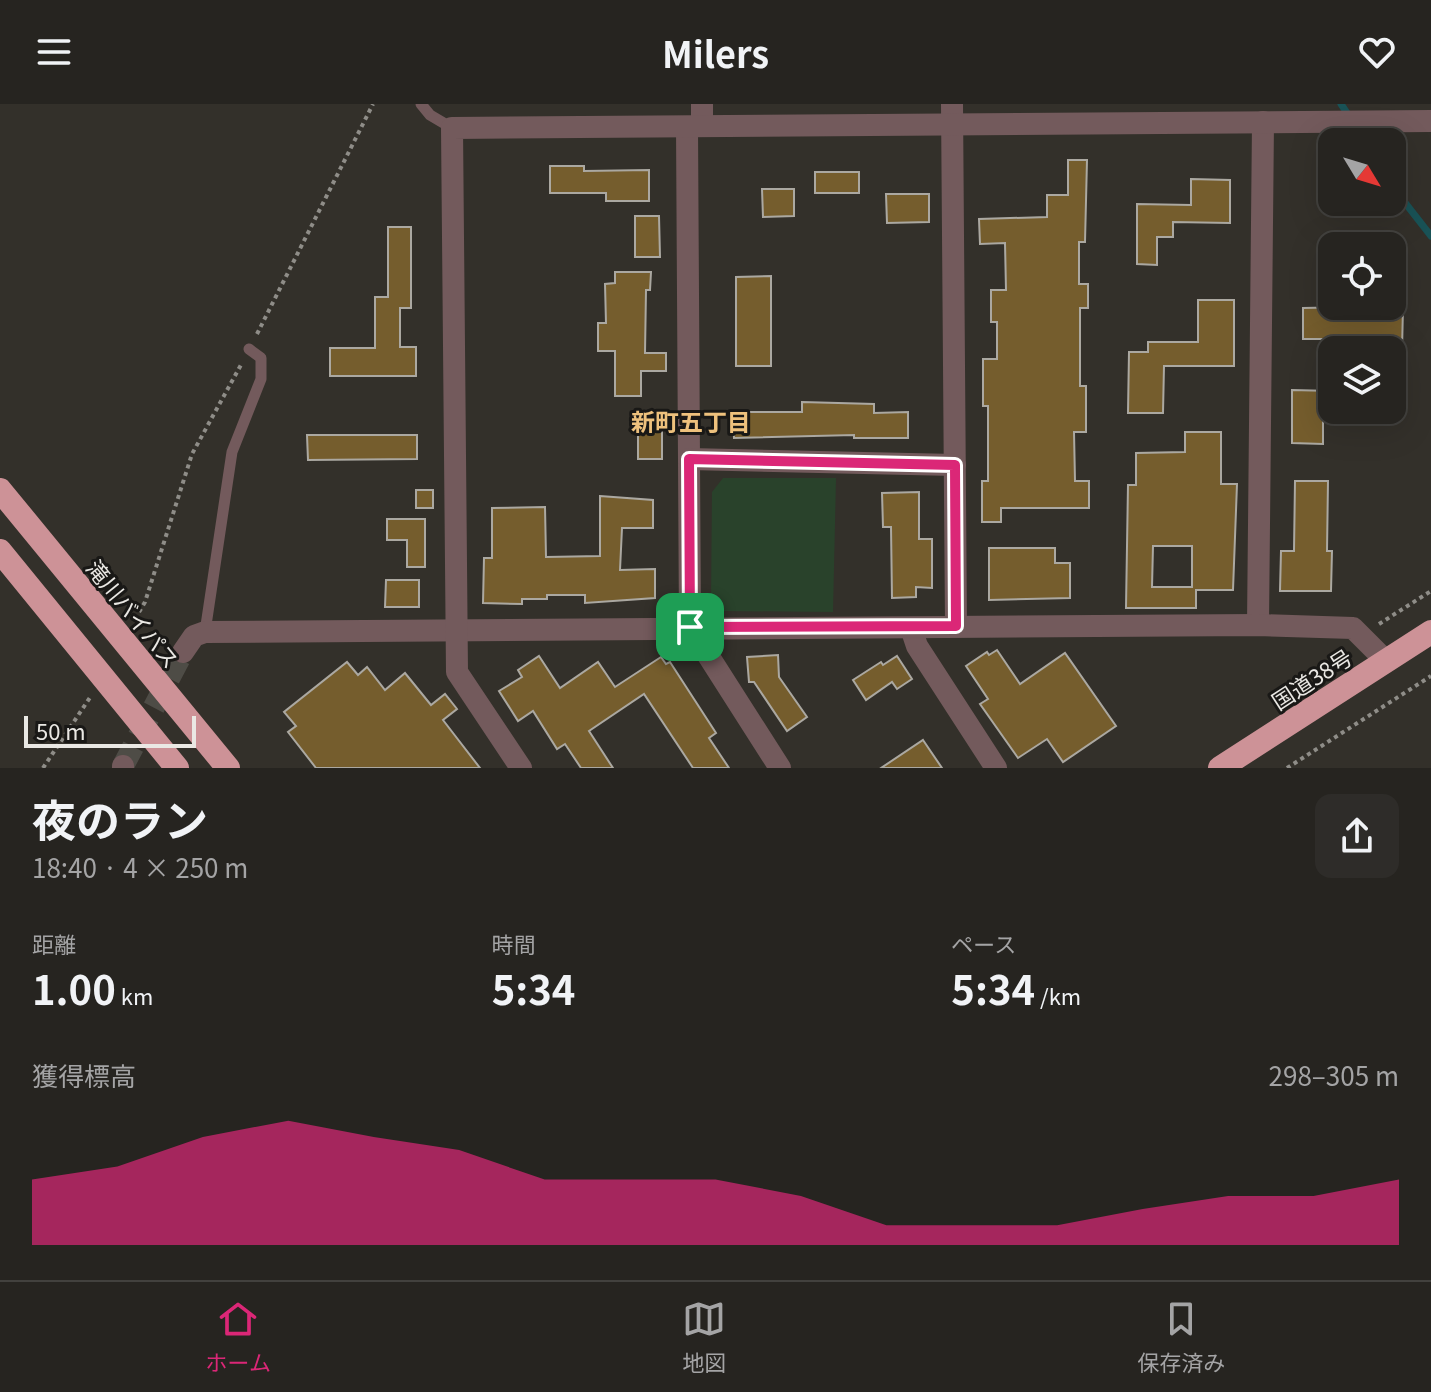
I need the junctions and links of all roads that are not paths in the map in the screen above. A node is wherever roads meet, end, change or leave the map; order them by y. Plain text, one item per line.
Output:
1 (421, 104) edge
2 (952, 114) edge
3 (697, 119) edge
4 (1431, 121) edge
5 (1263, 122) junction
6 (452, 128) junction
7 (249, 349) dead end
8 (689, 459) junction
9 (955, 465) junction
10 (0, 490) edge
11 (0, 551) edge
12 (1258, 625) junction
13 (956, 626) junction
14 (690, 627) junction
15 (911, 628) junction
16 (455, 630) junction
17 (205, 632) junction
18 (1431, 632) edge
19 (183, 652) tunnel mouth
20 (1386, 661) junction
21 (177, 768) edge
22 (228, 768) edge
23 (521, 768) edge
24 (780, 768) edge
25 (996, 768) edge
26 (1220, 768) edge

1 - 6 lane
2 - 3 street
2 - 5 street
2 - 9 street
3 - 6 street
3 - 8 street
4 - 5 street
5 - 12 street
6 - 16 street
7 - 17 lane
8 - 9 street
8 - 14 street
9 - 13 street
10 - 22 highway, 滝川バイパス
11 - 21 highway
12 - 13 street
12 - 20 street
13 - 15 street
14 - 15 street
14 - 16 street
14 - 24 street
15 - 25 street
16 - 17 street
16 - 23 street
17 - 19 street
18 - 20 highway, 国道38号
20 - 26 highway, 国道38号

